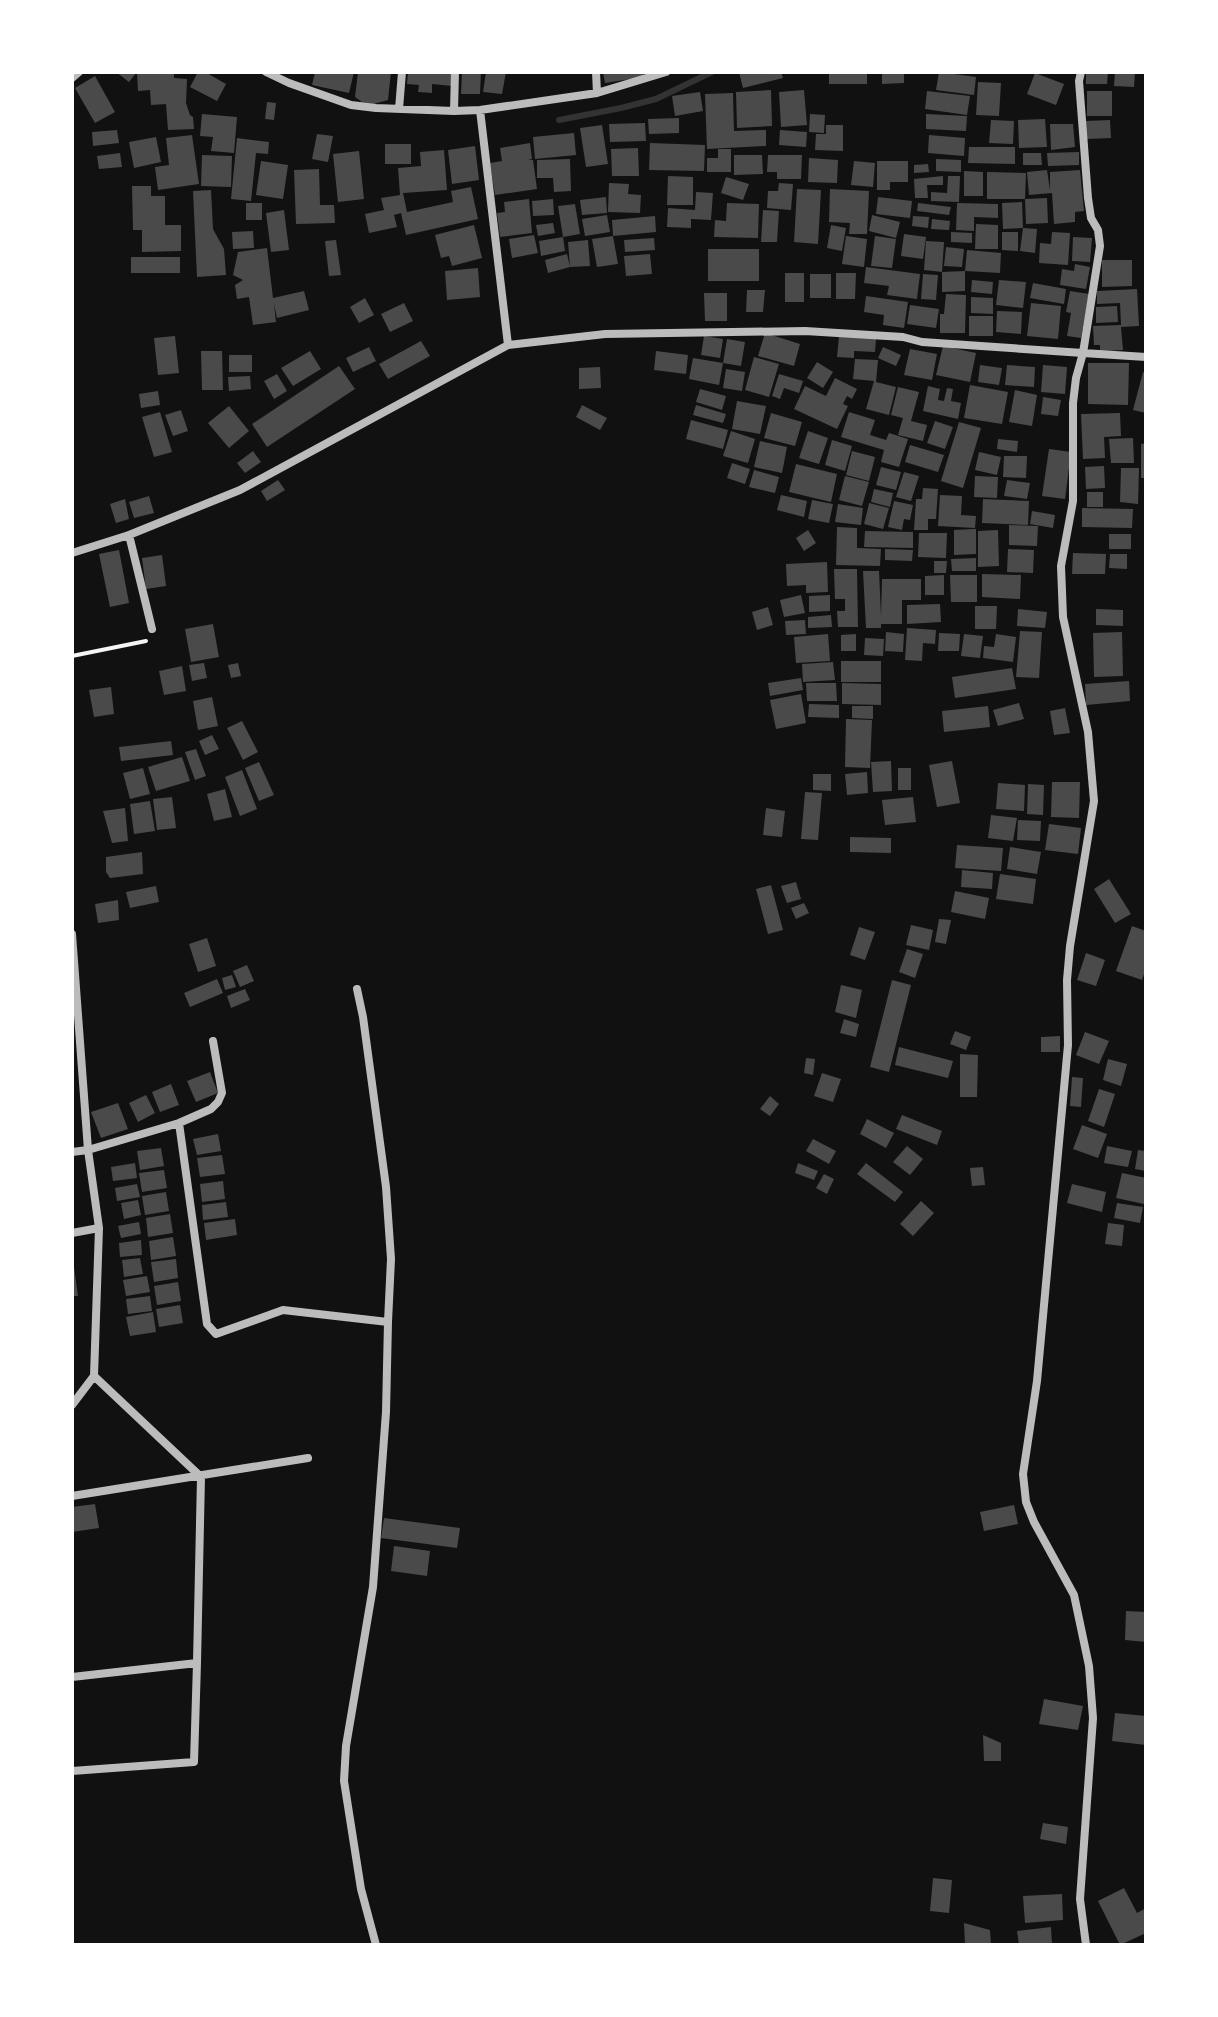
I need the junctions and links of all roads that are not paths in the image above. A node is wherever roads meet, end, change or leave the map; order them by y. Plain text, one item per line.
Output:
1 (79, 72) edge
2 (266, 72) edge
3 (402, 72) edge
4 (455, 72) edge
5 (596, 72) edge
6 (666, 72) edge
7 (1081, 72) edge
8 (72, 78) edge
9 (597, 93) junction
10 (399, 109) junction
11 (454, 111) junction
12 (481, 114) junction
13 (508, 345) junction
14 (1083, 353) junction
15 (1146, 357) edge
16 (129, 535) junction
17 (72, 553) edge
18 (152, 629) road end
19 (72, 934) edge
20 (357, 989) dead end
21 (213, 1041) dead end
22 (179, 1123) junction
23 (88, 1150) junction
24 (72, 1152) edge
25 (99, 1228) junction
26 (72, 1233) edge
27 (388, 1322) junction
28 (94, 1376) junction
29 (72, 1405) edge
30 (308, 1458) dead end
31 (201, 1477) junction
32 (72, 1496) edge
33 (197, 1663) junction
34 (72, 1677) edge
35 (72, 1771) edge
36 (376, 1945) edge
37 (1086, 1945) edge

1 - 8 street
2 - 10 street
3 - 10 street
4 - 11 street
5 - 9 street
6 - 9 street
7 - 14 street
9 - 12 street
10 - 11 street
11 - 12 street
12 - 13 street
13 - 14 street
13 - 16 street
14 - 15 street
14 - 37 street
16 - 17 street
16 - 18 street
19 - 23 street
20 - 27 street
21 - 22 street
22 - 23 street
22 - 27 street
23 - 24 street
23 - 25 street
25 - 26 street
25 - 28 street
27 - 36 street
28 - 29 street
28 - 31 street
30 - 31 street
31 - 32 street
31 - 33 street
33 - 34 street
33 - 35 street

